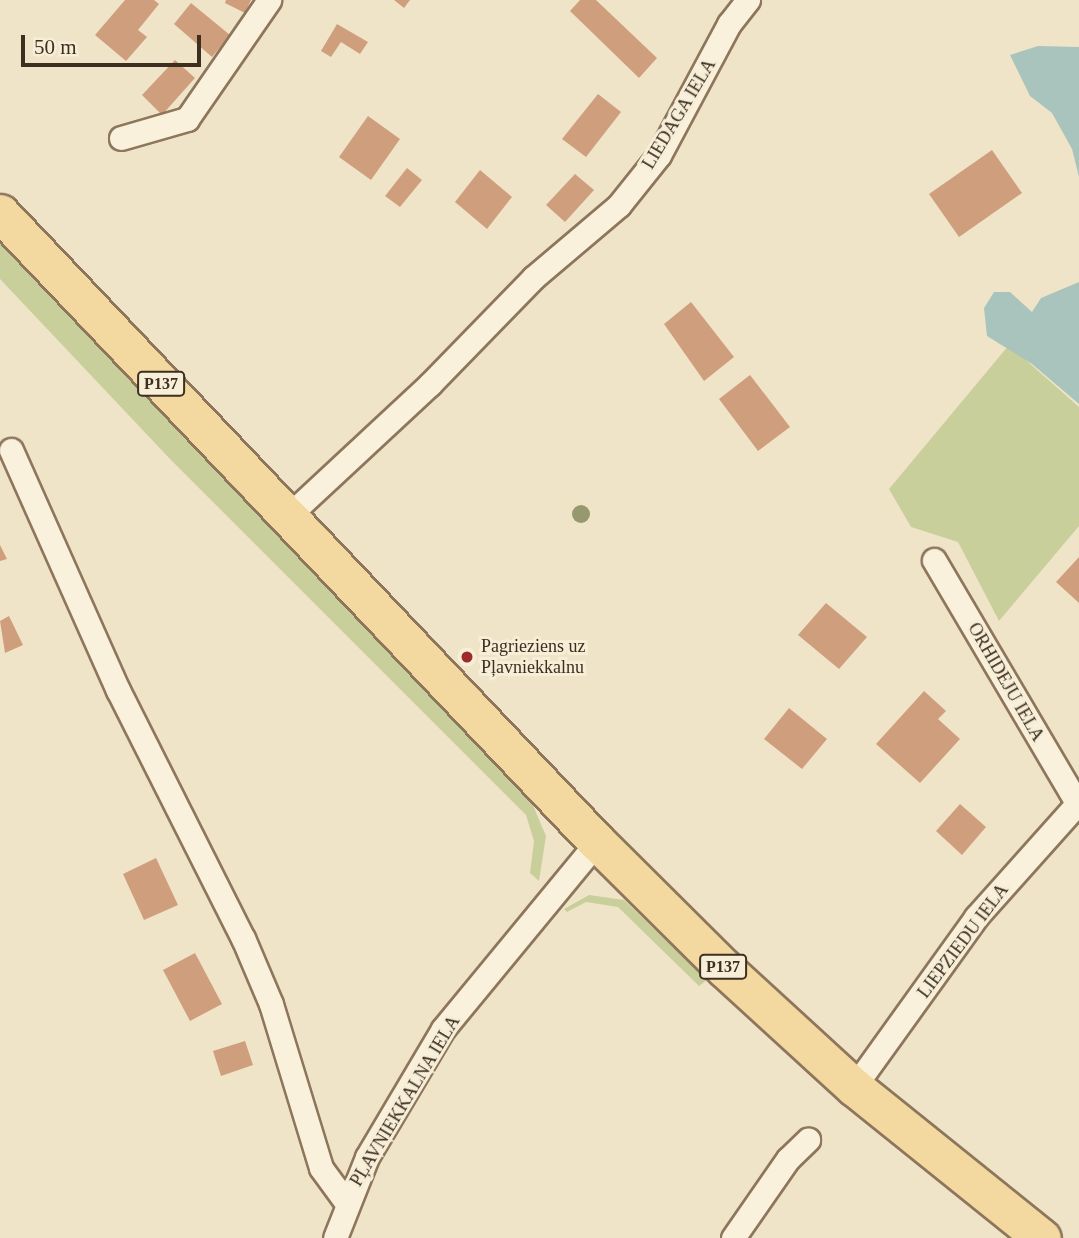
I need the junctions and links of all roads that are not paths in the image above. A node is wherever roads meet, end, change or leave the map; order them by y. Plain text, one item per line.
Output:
1 (269, 0) edge
2 (748, 0) edge
3 (121, 138) dead end
4 (0, 214) edge
5 (11, 450) dead end
6 (287, 517) junction
7 (934, 559) dead end
8 (1078, 803) edge
9 (597, 842) junction
10 (854, 1087) junction
11 (808, 1140) dead end
12 (346, 1202) junction
13 (335, 1238) edge
14 (733, 1238) edge
15 (1042, 1238) edge

1 - 3 street
2 - 6 street, LIEDAGA IELA
4 - 6 main road, P137
5 - 12 street
6 - 9 main road, P137
7 - 8 street, ORHIDEJU IELA
8 - 10 street, LIEPZIEDU IELA
9 - 10 main road, P137
9 - 12 street, PĻAVNIEKKALNA IELA
10 - 15 main road, P137
11 - 14 street
12 - 13 street, PĻAVNIEKKALNA IELA

